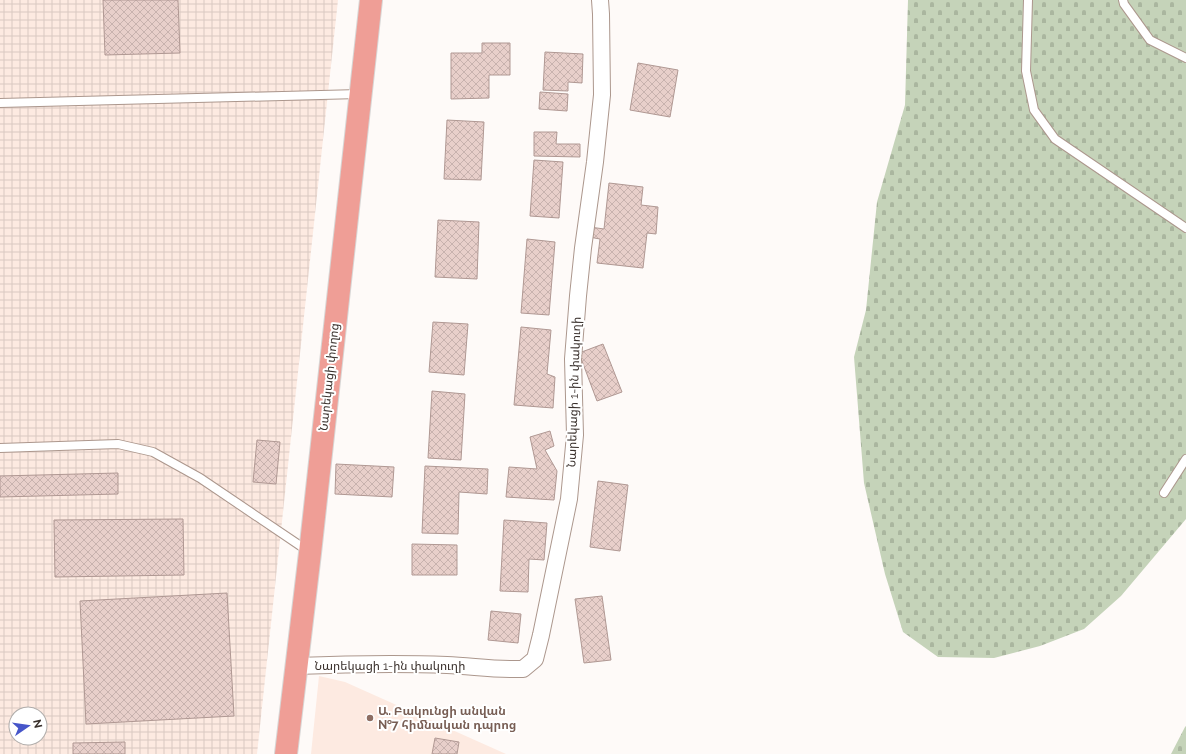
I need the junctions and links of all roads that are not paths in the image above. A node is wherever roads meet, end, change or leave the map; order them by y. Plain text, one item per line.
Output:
1 (371, 0) edge
2 (600, 0) edge
3 (1028, 0) edge
4 (1123, 0) edge
5 (1186, 58) edge
6 (360, 94) junction
7 (0, 103) edge
8 (1186, 228) edge
9 (0, 448) edge
10 (1186, 459) edge
11 (1164, 493) dead end
12 (310, 553) junction
13 (296, 666) junction
14 (286, 754) edge

1 - 6 highway, Նարեկացի փողոց
2 - 13 street, Նարեկացի 1-ին փակուղի
3 - 8 lane
4 - 5 lane
6 - 7 lane
6 - 12 highway, Նարեկացի փողոց
9 - 12 lane
10 - 11 lane
12 - 13 highway, Նարեկացի փողոց
13 - 14 highway, Նարեկացի փողոց

